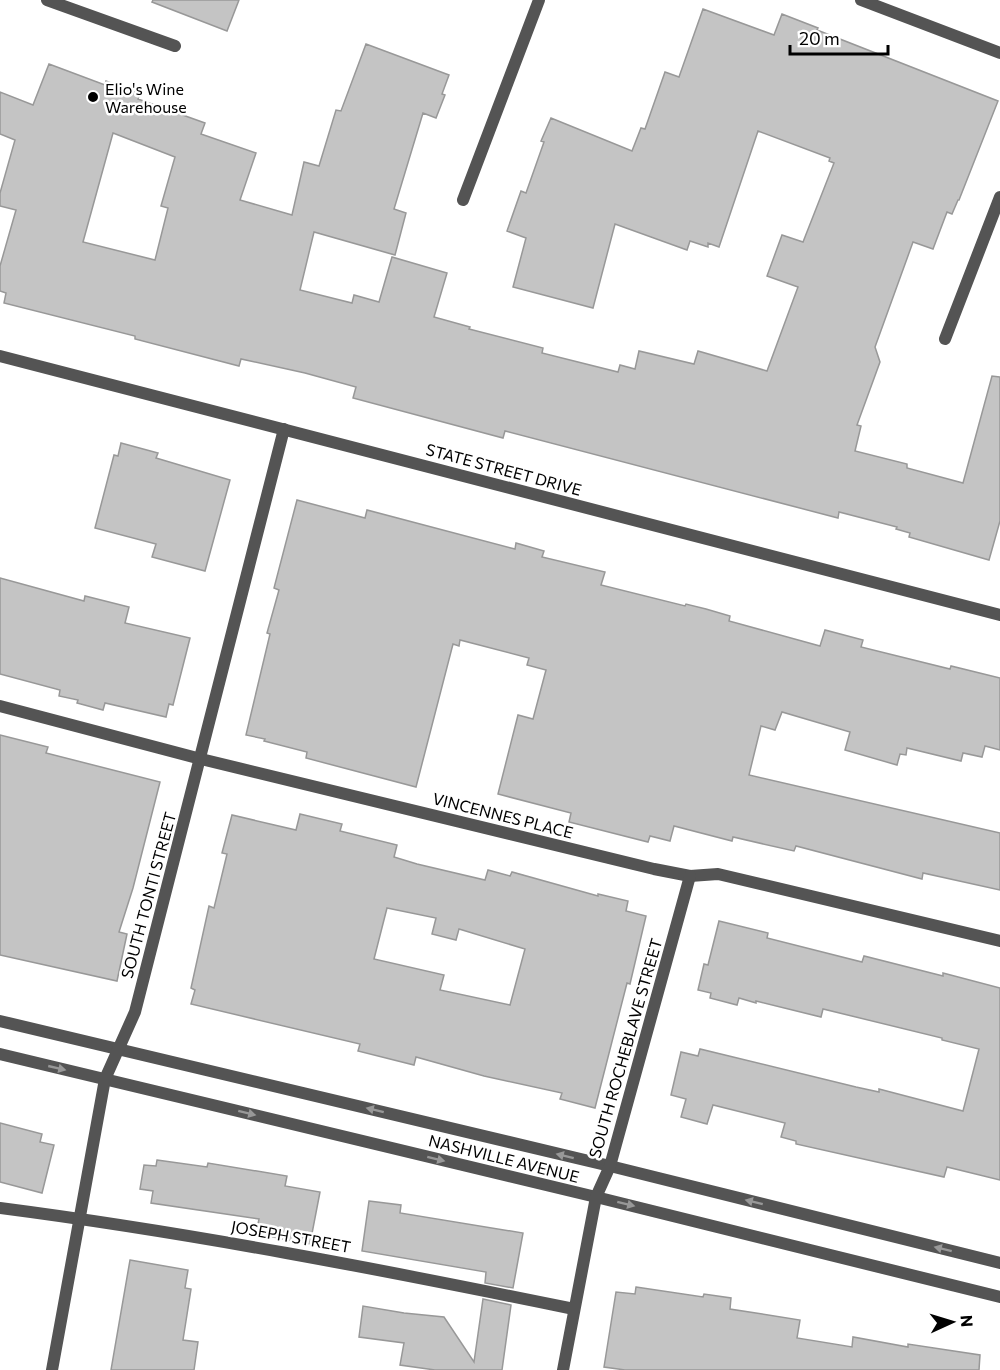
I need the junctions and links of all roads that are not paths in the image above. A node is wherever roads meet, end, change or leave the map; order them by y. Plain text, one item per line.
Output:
1 (46, 0) edge
2 (539, 0) edge
3 (861, 0) edge
4 (175, 46) dead end
5 (1000, 53) edge
6 (1000, 196) edge
7 (463, 200) dead end
8 (945, 339) dead end
9 (0, 356) edge
10 (284, 429) junction
11 (1000, 615) edge
12 (0, 706) edge
13 (201, 759) junction
14 (690, 876) junction
15 (1000, 941) edge
16 (0, 1021) edge
17 (119, 1048) junction
18 (0, 1054) edge
19 (105, 1079) junction
20 (610, 1166) junction
21 (596, 1197) junction
22 (0, 1208) edge
23 (79, 1218) junction
24 (1000, 1263) edge
25 (1000, 1297) edge
26 (574, 1309) junction
27 (52, 1370) edge
28 (563, 1370) edge

1 - 4 street
2 - 7 street
3 - 5 street
6 - 8 street
9 - 10 street, STATE STREET DRIVE
10 - 11 street, STATE STREET DRIVE
10 - 13 street, SOUTH TONTI STREET
12 - 13 street, VINCENNES PLACE
13 - 14 street, VINCENNES PLACE
13 - 17 street, SOUTH TONTI STREET
14 - 15 street, VINCENNES PLACE
14 - 20 street, SOUTH ROCHEBLAVE STREET
16 - 17 street, NASHVILLE AVENUE
17 - 19 street, SOUTH TONTI STREET
20 -> 17 street, NASHVILLE AVENUE
18 -> 19 street, NASHVILLE AVENUE
19 -> 21 street, NASHVILLE AVENUE
19 - 23 street, SOUTH TONTI STREET
20 - 21 street, SOUTH ROCHEBLAVE STREET
24 -> 20 street, NASHVILLE AVENUE
21 -> 25 street, NASHVILLE AVENUE
21 - 26 street, SOUTH ROCHEBLAVE STREET
22 - 23 street, JOSEPH STREET
23 - 26 street, JOSEPH STREET
23 - 27 street, SOUTH TONTI STREET
26 - 28 street, SOUTH ROCHEBLAVE STREET

